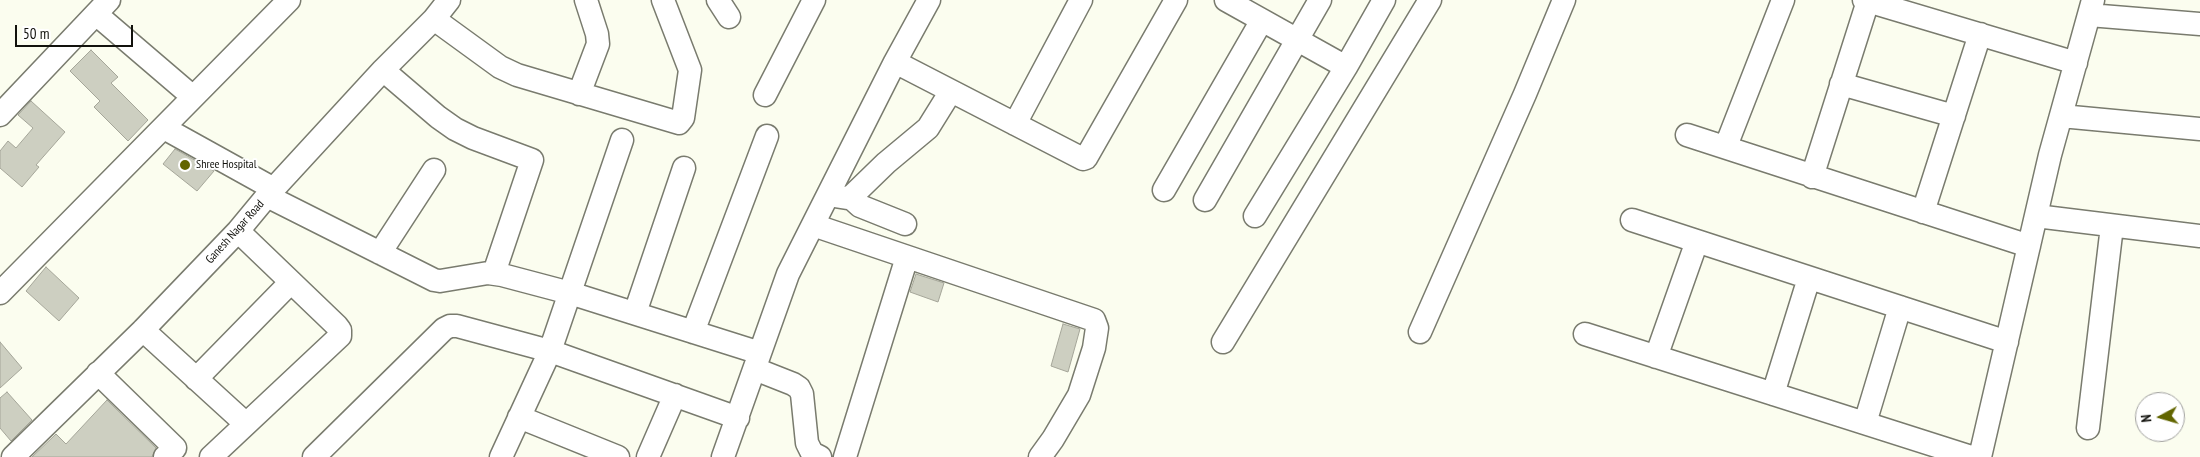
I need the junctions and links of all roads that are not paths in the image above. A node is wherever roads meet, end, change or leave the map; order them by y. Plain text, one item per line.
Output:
1 (289, 0) edge
2 (449, 0) edge
3 (586, 0) edge
4 (663, 0) edge
5 (814, 0) edge
6 (929, 0) edge
7 (1082, 0) edge
8 (1176, 0) edge
9 (1226, 0) edge
10 (1320, 0) edge
11 (1384, 0) edge
12 (1430, 0) edge
13 (1564, 0) edge
14 (1783, 0) edge
15 (1866, 1) edge
16 (102, 7) edge
17 (2091, 7) edge
18 (434, 19) junction
19 (1262, 20) junction
20 (2200, 24) edge
21 (1980, 34) junction
22 (1298, 39) junction
23 (1350, 61) junction
24 (895, 62) junction
25 (2076, 63) junction
26 (383, 70) junction
27 (1386, 72) junction
28 (1842, 84) junction
29 (951, 91) junction
30 (579, 94) junction
31 (765, 95) dead end
32 (194, 98) junction
33 (0, 115) edge
34 (1954, 116) junction
35 (2061, 116) junction
36 (1015, 124) junction
37 (164, 128) junction
38 (2200, 130) edge
39 (1686, 135) dead end
40 (767, 136) dead end
41 (622, 140) dead end
42 (1726, 146) junction
43 (684, 168) dead end
44 (434, 170) dead end
45 (1812, 177) junction
46 (1164, 190) dead end
47 (271, 192) junction
48 (828, 194) junction
49 (850, 197) junction
50 (1205, 200) dead end
51 (1923, 212) junction
52 (1256, 216) dead end
53 (2036, 216) junction
54 (1632, 220) dead end
55 (905, 224) dead end
56 (812, 225) junction
57 (2112, 226) junction
58 (238, 231) junction
59 (2200, 236) edge
60 (1697, 241) junction
61 (2029, 246) junction
62 (380, 253) junction
63 (907, 257) junction
64 (494, 273) junction
65 (1809, 278) junction
66 (291, 282) junction
67 (5, 283) edge
68 (570, 293) junction
69 (1900, 307) junction
70 (635, 314) junction
71 (143, 330) junction
72 (693, 332) junction
73 (1420, 332) dead end
74 (1585, 334) dead end
75 (1224, 342) dead end
76 (2007, 342) junction
77 (550, 350) junction
78 (1656, 356) junction
79 (758, 361) junction
80 (98, 373) junction
81 (196, 380) junction
82 (1773, 394) junction
83 (675, 395) junction
84 (519, 417) junction
85 (738, 418) junction
86 (1865, 423) junction
87 (246, 424) junction
88 (2088, 428) dead end
89 (576, 449) edge
90 (175, 454) edge
91 (12, 457) edge
92 (211, 457) edge
93 (314, 457) edge
94 (501, 457) edge
95 (618, 457) edge
96 (648, 457) edge
97 (723, 457) edge
98 (820, 457) edge
99 (845, 457) edge
100 (1040, 457) edge
101 (1971, 457) edge
102 (1980, 457) edge

1 - 32 street
2 - 18 street, Ganesh Nagar Road
3 - 30 street
4 - 30 street
5 - 31 street
6 - 24 street
7 - 36 street
8 - 36 street
9 - 19 street
10 - 22 street
11 - 23 street
12 - 27 street
13 - 73 street
14 - 42 street
15 - 21 street
15 - 28 street
16 - 32 street
16 - 33 street
17 - 20 street
17 - 25 street
18 - 26 street, Ganesh Nagar Road
18 - 30 street
19 - 22 street
19 - 46 street
21 - 25 street
21 - 34 street
22 - 23 street
22 - 50 street
23 - 27 street
23 - 52 street
24 - 29 street
24 - 48 street
25 - 35 street
26 - 47 street, Ganesh Nagar Road
26 - 64 street
27 - 75 street
28 - 34 street
28 - 45 street
29 - 36 street
29 - 49 street
32 - 37 street
34 - 51 street
35 - 38 street
35 - 53 street
37 - 47 street
37 - 67 street
39 - 42 street
40 - 72 street
41 - 68 street
42 - 45 street
43 - 70 street
44 - 62 street
45 - 51 street
47 - 58 street, Ganesh Nagar Road
47 - 62 street
48 - 49 street
48 - 56 street
49 - 55 street
51 - 61 street
53 - 57 street
53 - 61 street
54 - 60 street
56 - 63 street
56 - 79 street
57 - 59 street
57 - 88 street
58 - 66 street
58 - 71 street, Ganesh Nagar Road
60 - 65 street
60 - 78 street
61 - 76 street
62 - 64 street
63 - 99 street
63 - 100 street
64 - 68 street
65 - 69 street
65 - 82 street
66 - 81 street
66 - 87 street
68 - 70 street
68 - 77 street
69 - 76 street
69 - 86 street
70 - 72 street
71 - 80 street, Ganesh Nagar Road
71 - 81 street
72 - 79 street
74 - 78 street
76 - 102 street
77 - 83 street
77 - 84 street
77 - 93 street
78 - 82 street
79 - 85 street
79 - 98 street
80 - 90 street
80 - 91 street, Ganesh Nagar Road
81 - 87 street
82 - 86 street
83 - 85 street
83 - 96 street
84 - 89 street
84 - 94 street
85 - 97 street
86 - 101 street
87 - 92 street
89 - 95 street

